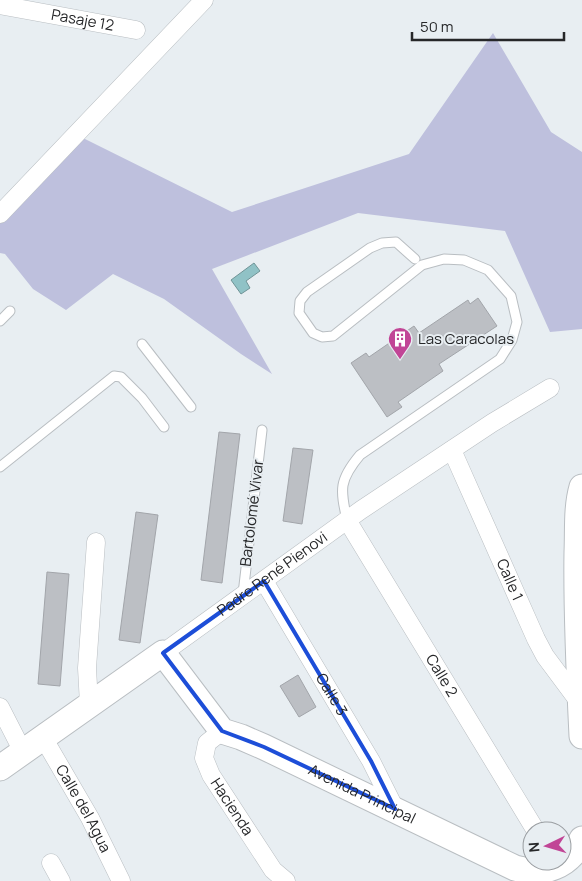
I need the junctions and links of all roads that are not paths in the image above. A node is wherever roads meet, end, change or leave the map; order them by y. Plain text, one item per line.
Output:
1 (204, 0) edge
2 (0, 5) edge
3 (136, 30) dead end
4 (0, 214) edge
5 (415, 259) dead end
6 (10, 311) dead end
7 (0, 321) edge
8 (142, 344) dead end
9 (550, 388) dead end
10 (191, 407) dead end
11 (164, 427) dead end
12 (262, 430) dead end
13 (452, 450) junction
14 (0, 467) edge
15 (582, 487) edge
16 (347, 520) junction
17 (96, 542) dead end
18 (264, 581) junction
19 (243, 596) junction
20 (164, 652) junction
21 (581, 688) edge
22 (89, 704) junction
23 (0, 707) edge
24 (222, 731) junction
25 (582, 736) edge
26 (44, 739) junction
27 (23, 752) junction
28 (0, 768) edge
29 (396, 810) junction
30 (530, 821) edge
31 (582, 839) edge
32 (572, 856) edge
33 (51, 863) dead end
34 (522, 869) edge
35 (61, 881) edge
36 (121, 881) edge
37 (286, 881) edge

1 - 4 street
2 - 3 street, Pasaje 12
5 - 16 lane
6 - 7 lane
8 - 10 lane
9 - 13 street, Padre René Pienovi
11 - 14 lane
12 - 19 lane, Bartolomé Vivar
13 - 16 street, Padre René Pienovi
13 - 21 street, Calle 1
15 - 21 street
16 - 18 street, Padre René Pienovi
16 - 30 street, Calle 2
17 - 22 street
18 - 19 street, Padre René Pienovi
18 - 29 street, Calle 3
19 - 20 street, Padre René Pienovi
20 - 22 street, Padre René Pienovi
20 - 24 street
21 - 25 street
22 - 26 street, Padre René Pienovi
23 - 27 street
24 - 29 street, Avenida Principal
24 - 37 street, Hacienda
26 - 27 street, Padre René Pienovi
26 - 36 street, Calle del Agua
27 - 28 street, Padre René Pienovi
29 - 34 street, Avenida Principal
31 - 32 street, Avenida Principal
33 - 35 street

